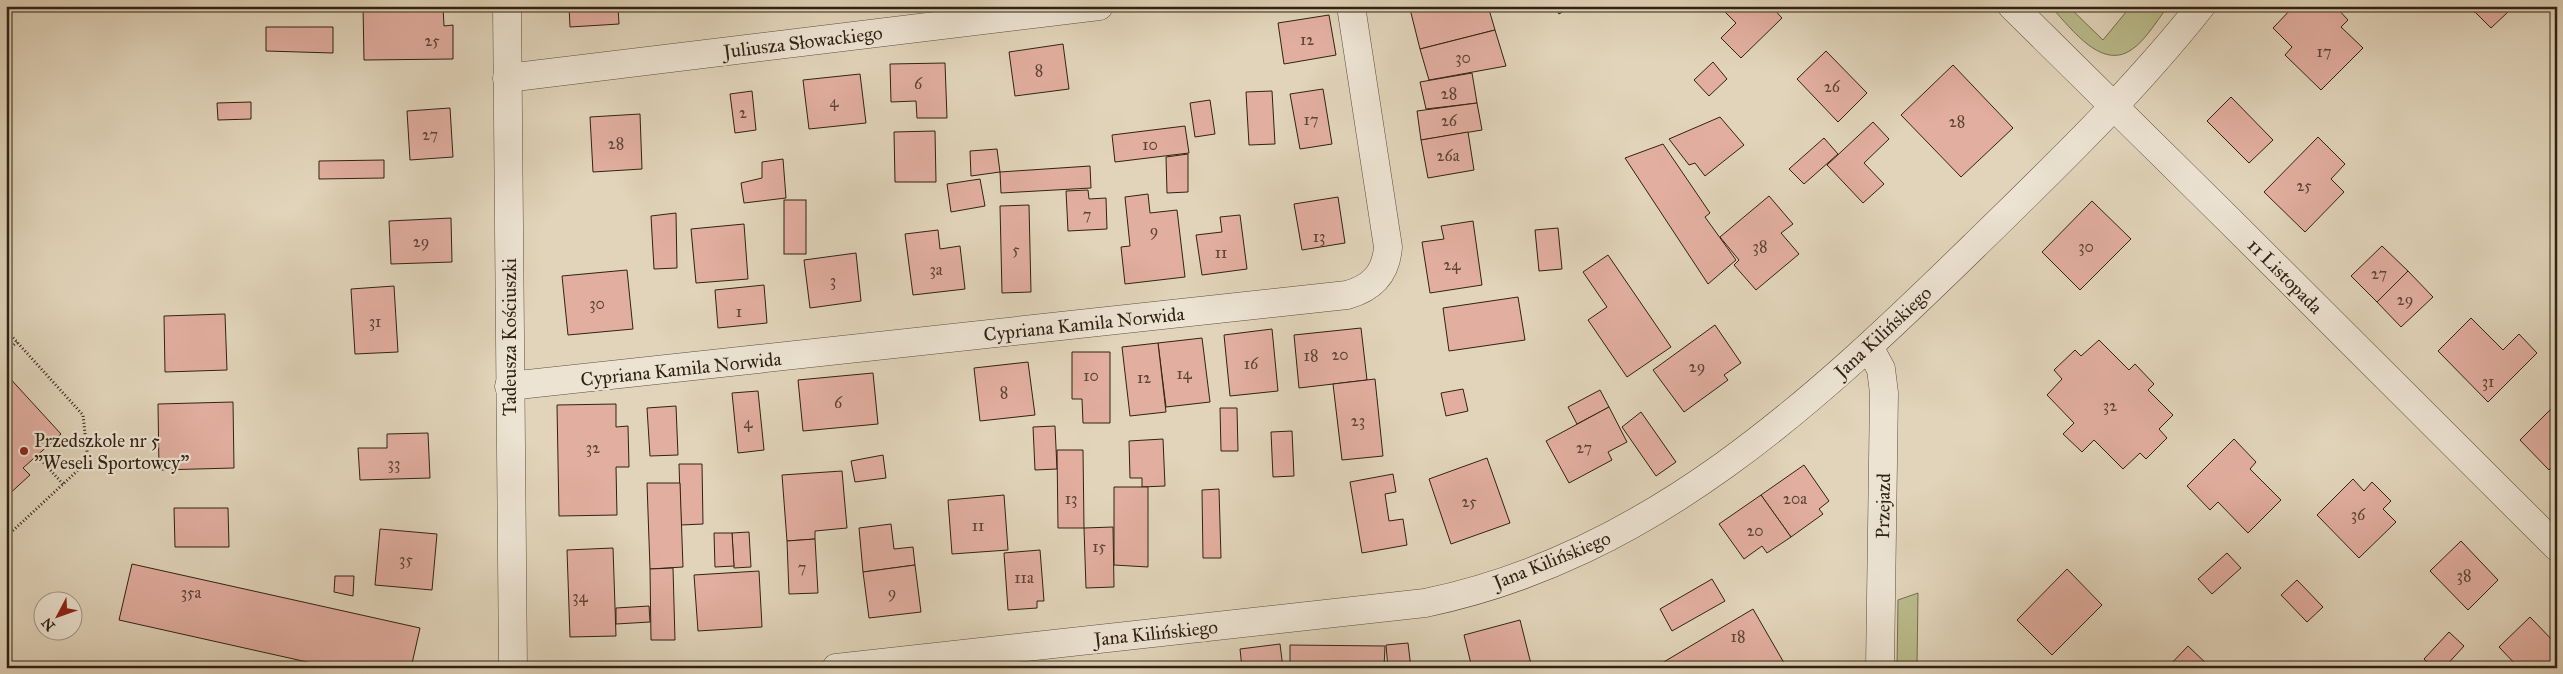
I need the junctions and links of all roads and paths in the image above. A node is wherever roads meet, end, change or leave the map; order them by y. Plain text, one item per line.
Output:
1 (506, 6) edge
2 (1099, 6) edge
3 (1351, 6) edge
4 (2012, 6) edge
5 (2201, 6) edge
6 (507, 78) junction
7 (2114, 107) junction
8 (6, 330) edge
9 (17, 342) junction
10 (1870, 347) junction
11 (6, 352) edge
12 (509, 386) junction
13 (41, 460) dead end
14 (63, 484) junction
15 (6, 537) edge
16 (2557, 548) edge
17 (513, 668) edge
18 (836, 668) edge
19 (1880, 668) edge

1 - 6 street, Tadeusza Kościuszki
2 - 6 street, Juliusza Słowackiego
3 - 12 street, Cypriana Kamila Norwida
4 - 7 street, 11 Listopada
5 - 7 street, Jana Kilińskiego
6 - 12 street, Tadeusza Kościuszki
7 - 10 street, Jana Kilińskiego
7 - 16 street, 11 Listopada
8 - 9 path
9 - 11 path
9 - 14 path
10 - 18 street, Jana Kilińskiego
10 - 19 street, Przejazd
12 - 17 street, Tadeusza Kościuszki
13 - 14 path
14 - 15 path

